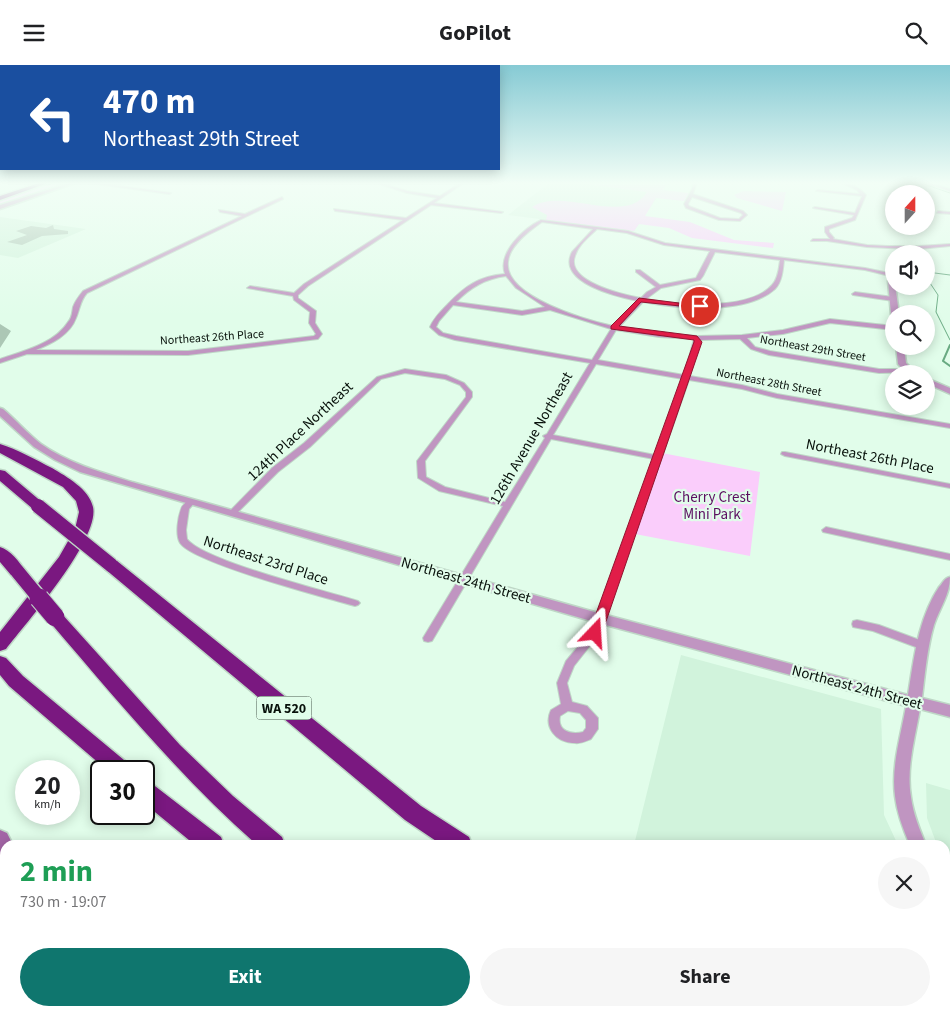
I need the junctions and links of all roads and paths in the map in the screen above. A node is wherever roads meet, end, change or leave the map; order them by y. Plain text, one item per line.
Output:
1 (219, 227) edge
2 (395, 227) edge
3 (534, 227) edge
4 (591, 227) edge
5 (828, 227) edge
6 (596, 228) junction
7 (832, 238) junction
8 (813, 240) dead end
9 (950, 245) edge
10 (935, 246) edge
11 (885, 247) edge
12 (713, 250) junction
13 (782, 259) junction
14 (638, 271) dead end
15 (506, 275) junction
16 (885, 275) edge
17 (659, 287) junction
18 (250, 288) dead end
19 (854, 294) dead end
20 (296, 295) junction
21 (893, 295) edge
22 (893, 299) junction
23 (639, 300) junction
24 (453, 303) junction
25 (894, 305) edge
26 (550, 308) junction
27 (885, 327) edge
28 (614, 328) junction
29 (436, 331) joint
30 (742, 337) junction
31 (697, 338) junction
32 (25, 352) junction
33 (0, 361) edge
34 (592, 361) junction
35 (885, 371) edge
36 (687, 377) junction
37 (935, 384) edge
38 (950, 391) edge
39 (0, 411) edge
40 (950, 426) edge
41 (548, 436) junction
42 (0, 448) edge
43 (785, 454) dead end
44 (659, 458) junction
45 (0, 474) edge
46 (950, 486) edge
47 (191, 502) junction
48 (508, 505) junction
49 (232, 513) junction
50 (826, 530) dead end
51 (0, 552) edge
52 (950, 557) edge
53 (464, 580) junction
54 (950, 581) edge
55 (355, 603) dead end
56 (601, 619) junction
57 (857, 624) dead end
58 (428, 638) dead end
59 (0, 644) edge
60 (921, 645) junction
61 (0, 663) edge
62 (914, 703) junction
63 (567, 706) dead end
64 (950, 711) edge
65 (110, 760) edge
66 (155, 799) edge
67 (206, 840) edge
68 (268, 840) edge
69 (454, 840) edge
70 (916, 840) edge

1 - 32 street
2 - 20 street
3 - 15 street
4 - 6 street
5 - 7 street
6 - 12 street
6 - 23 street
7 - 8 street
7 - 11 street
9 - 10 street
12 - 13 street
12 - 17 street
13 - 16 street
13 - 23 street
14 - 17 street
15 - 24 street
15 - 26 street
17 - 23 street, 126th Avenue Northeast
18 - 20 street
19 - 22 street
20 - 32 street, Northeast 26th Place
21 - 22 street
22 - 25 street
23 - 28 street, 126th Avenue Northeast
24 - 26 street, Northeast 29th Street
24 - 29 street
26 - 28 street, Northeast 29th Street
27 - 30 street
28 - 31 street, Northeast 29th Street
28 - 34 street, 126th Avenue Northeast
29 - 34 street, Northeast 28th Street
30 - 31 street, Northeast 29th Street
30 - 35 street, Northeast 29th Street
31 - 36 street
32 - 33 street
34 - 36 street, Northeast 28th Street
34 - 41 street, 126th Avenue Northeast
36 - 40 street, Northeast 28th Street
36 - 44 street
37 - 38 street
39 - 47 street, Northeast 24th Street
41 - 44 street
41 - 48 street, 126th Avenue Northeast
42 - 59 highway
43 - 46 street, Northeast 26th Place
44 - 56 street
45 - 69 highway, WA 520, bridge
47 - 49 street, Northeast 24th Street
47 - 55 street, Northeast 23rd Place
48 - 49 street, 124th Place Northeast
48 - 53 street, 126th Avenue Northeast
49 - 53 street, Northeast 24th Street
50 - 52 street
51 - 68 highway, bridge
53 - 56 street, Northeast 24th Street
53 - 58 street, 126th Avenue Northeast
54 - 60 street
56 - 62 street, Northeast 24th Street
56 - 63 street
57 - 60 street
60 - 62 street
61 - 65 highway
62 - 64 street, Northeast 24th Street
62 - 70 street
66 - 67 highway

